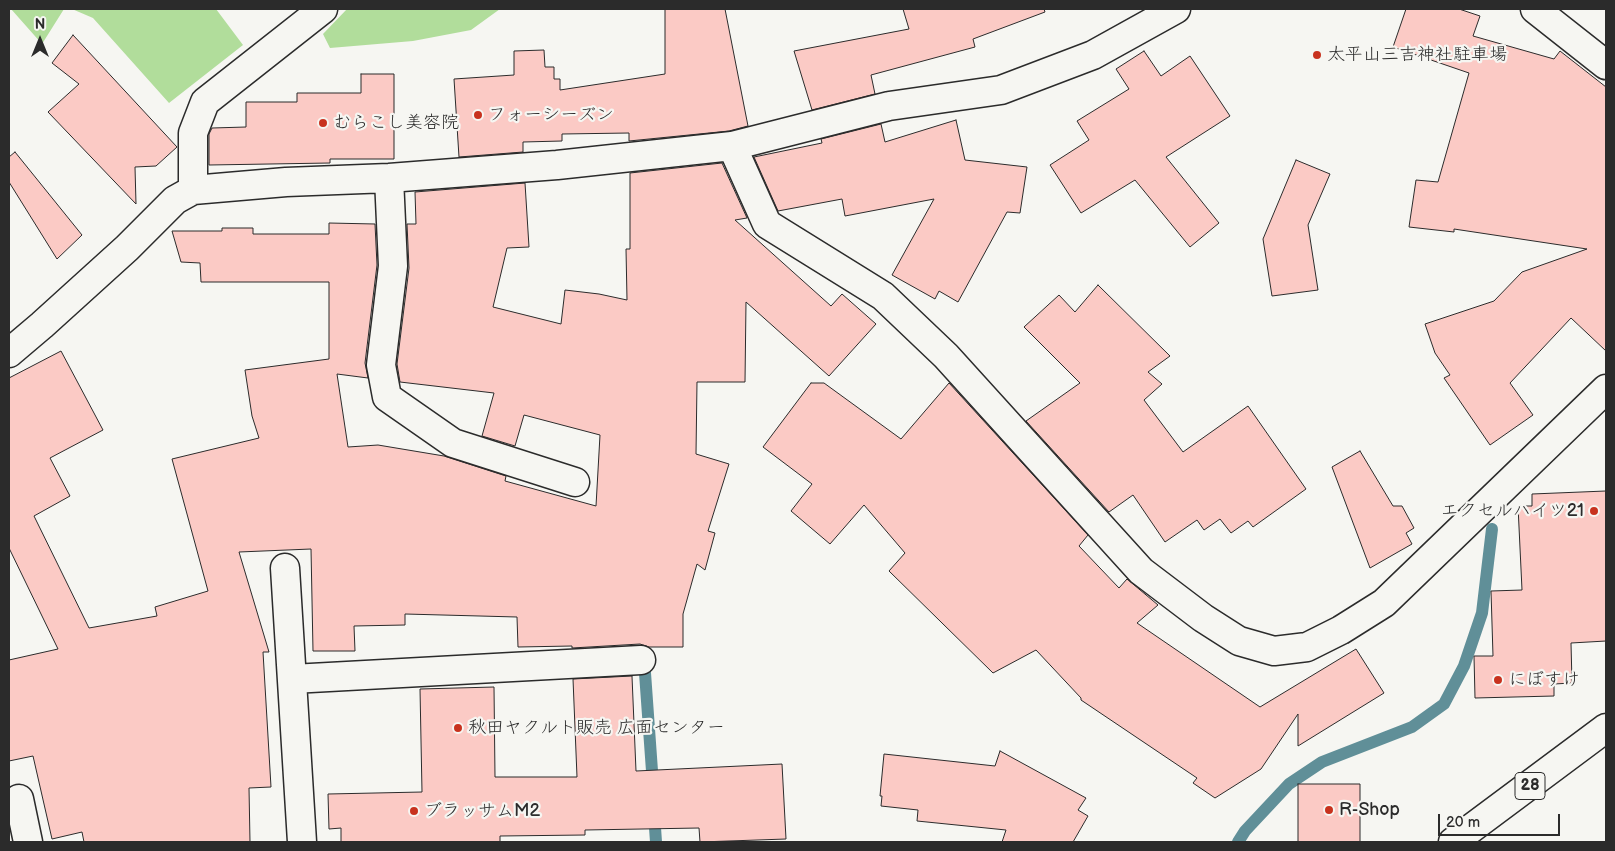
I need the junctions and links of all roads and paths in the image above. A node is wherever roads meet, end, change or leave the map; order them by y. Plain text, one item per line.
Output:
1 (323, 9) edge
2 (1176, 9) edge
3 (1535, 9) edge
4 (1606, 65) edge
5 (732, 146) junction
6 (389, 178) junction
7 (193, 190) junction
8 (9, 353) edge
9 (1606, 389) edge
10 (575, 482) dead end
11 (285, 568) dead end
12 (641, 660) dead end
13 (292, 679) junction
14 (1606, 728) edge
15 (19, 799) dead end
16 (28, 842) edge
17 (302, 842) edge
18 (1453, 842) edge

1 - 7 street
2 - 5 street
3 - 4 street
5 - 6 street
5 - 9 street
6 - 7 street
6 - 10 street
7 - 8 street
11 - 13 street
12 - 13 street
13 - 17 street
14 - 18 street, 28
15 - 16 street

